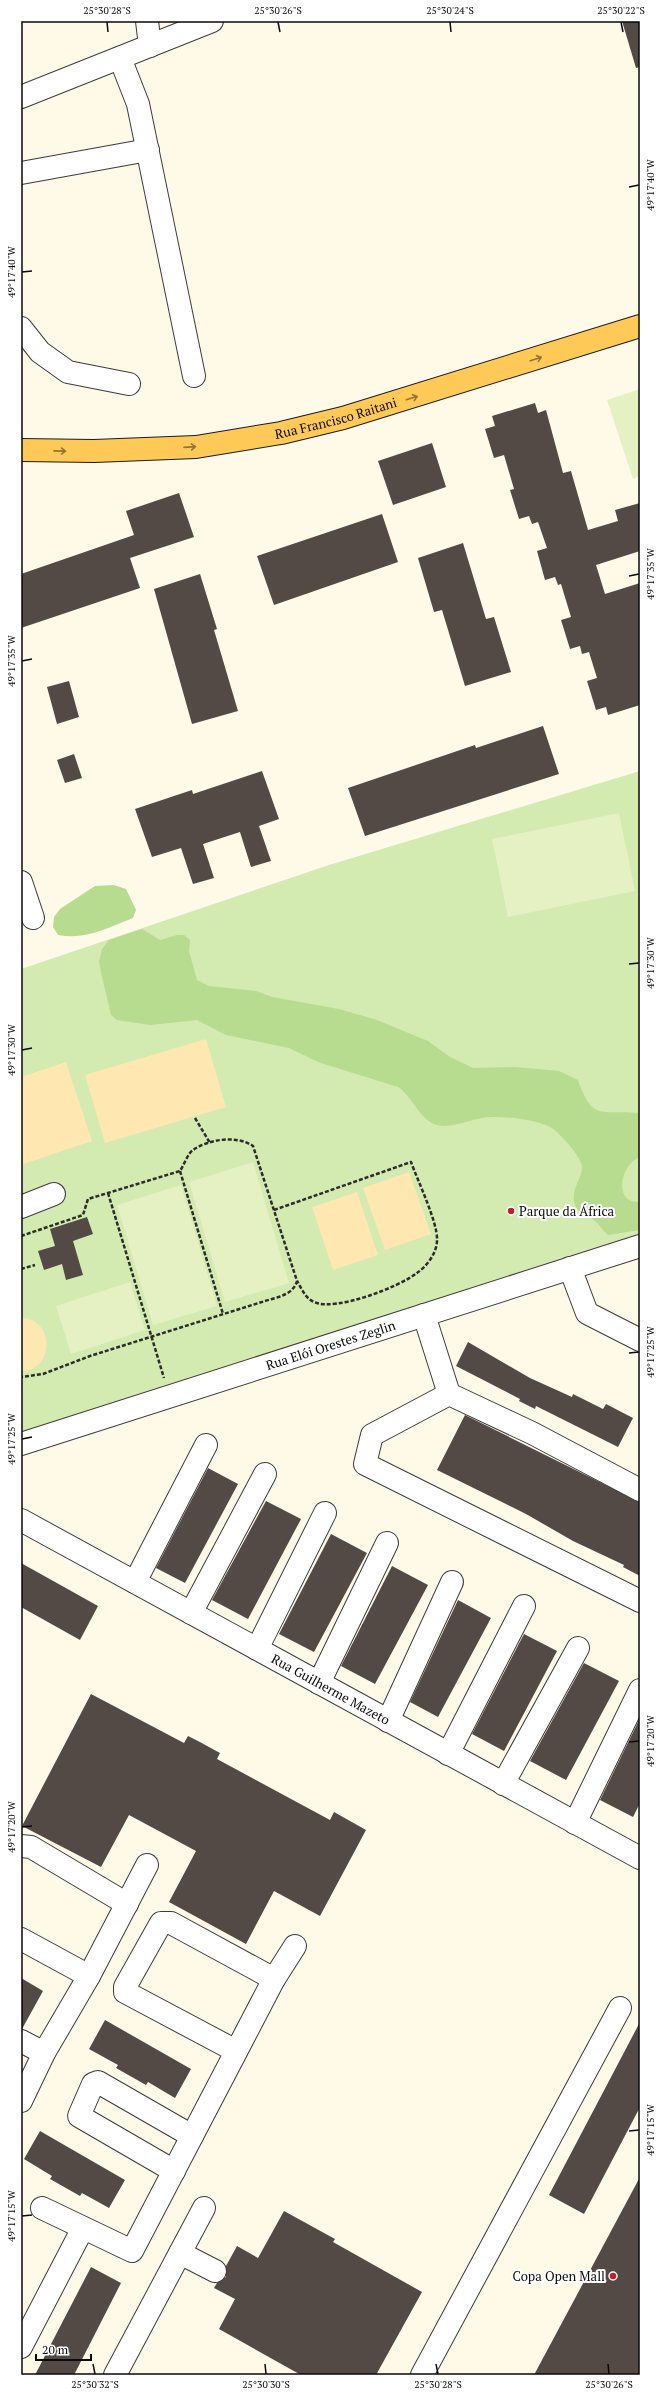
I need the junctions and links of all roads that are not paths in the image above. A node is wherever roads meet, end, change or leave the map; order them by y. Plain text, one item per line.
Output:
1 (147, 21) edge
2 (212, 21) edge
3 (150, 46) junction
4 (120, 58) junction
5 (21, 97) edge
6 (148, 150) junction
7 (21, 173) edge
8 (640, 326) edge
9 (21, 328) edge
10 (194, 376) dead end
11 (129, 384) dead end
12 (21, 450) edge
13 (21, 882) edge
14 (33, 918) dead end
15 (54, 1194) dead end
16 (21, 1207) edge
17 (640, 1246) edge
18 (570, 1268) junction
19 (424, 1315) junction
20 (640, 1340) edge
21 (449, 1394) junction
22 (21, 1444) edge
23 (206, 1445) dead end
24 (265, 1474) dead end
25 (640, 1490) edge
26 (325, 1513) dead end
27 (21, 1520) edge
28 (387, 1543) dead end
29 (135, 1582) junction
30 (452, 1582) dead end
31 (640, 1601) edge
32 (524, 1606) dead end
33 (191, 1613) junction
34 (578, 1648) dead end
35 (257, 1649) junction
36 (320, 1683) junction
37 (640, 1690) edge
38 (388, 1720) junction
39 (448, 1754) junction
40 (503, 1784) junction
41 (575, 1823) junction
42 (21, 1846) edge
43 (640, 1858) edge
44 (147, 1865) dead end
45 (127, 1904) junction
46 (21, 1939) edge
47 (295, 1946) dead end
48 (89, 1976) junction
49 (274, 1979) junction
50 (620, 2008) dead end
51 (21, 2040) edge
52 (236, 2052) junction
53 (44, 2053) junction
54 (23, 2090) edge
55 (192, 2136) junction
56 (174, 2171) junction
57 (42, 2208) dead end
58 (204, 2208) dead end
59 (83, 2228) junction
60 (180, 2253) junction
61 (215, 2271) dead end
62 (21, 2347) edge
63 (114, 2375) edge
64 (422, 2375) edge

1 - 3 street
2 - 3 street
3 - 4 street
4 - 5 street
4 - 6 street
6 - 7 street
6 - 10 street
12 -> 8 main road, Rua Francisco Raitani
9 - 11 street
13 - 14 street
15 - 16 street
17 - 18 street, Rua Elói Orestes Zeglin
18 - 19 street, Rua Elói Orestes Zeglin
18 - 20 street
19 - 21 street
19 - 22 street, Rua Elói Orestes Zeglin
21 - 25 street
21 - 31 street
23 - 29 street
24 - 33 street
26 - 35 street
27 - 29 street, Rua Guilherme Mazeto
28 - 36 street
29 - 33 street, Rua Guilherme Mazeto
30 - 38 street
32 - 39 street
33 - 35 street, Rua Guilherme Mazeto
34 - 40 street
35 - 36 street, Rua Guilherme Mazeto
36 - 38 street, Rua Guilherme Mazeto
37 - 41 street
38 - 39 street, Rua Guilherme Mazeto
39 - 40 street, Rua Guilherme Mazeto
40 - 41 street, Rua Guilherme Mazeto
41 - 43 street, Rua Guilherme Mazeto
42 - 45 street
44 - 45 street
45 - 48 street
46 - 48 street
47 - 49 street
48 - 53 street
49 - 52 street
49 - 52 street
50 - 64 street
51 - 53 street
52 - 55 street
53 - 54 street
55 - 56 street
55 - 56 street
56 - 59 street
57 - 59 street
58 - 60 street
59 - 62 street
60 - 61 street
60 - 63 street

